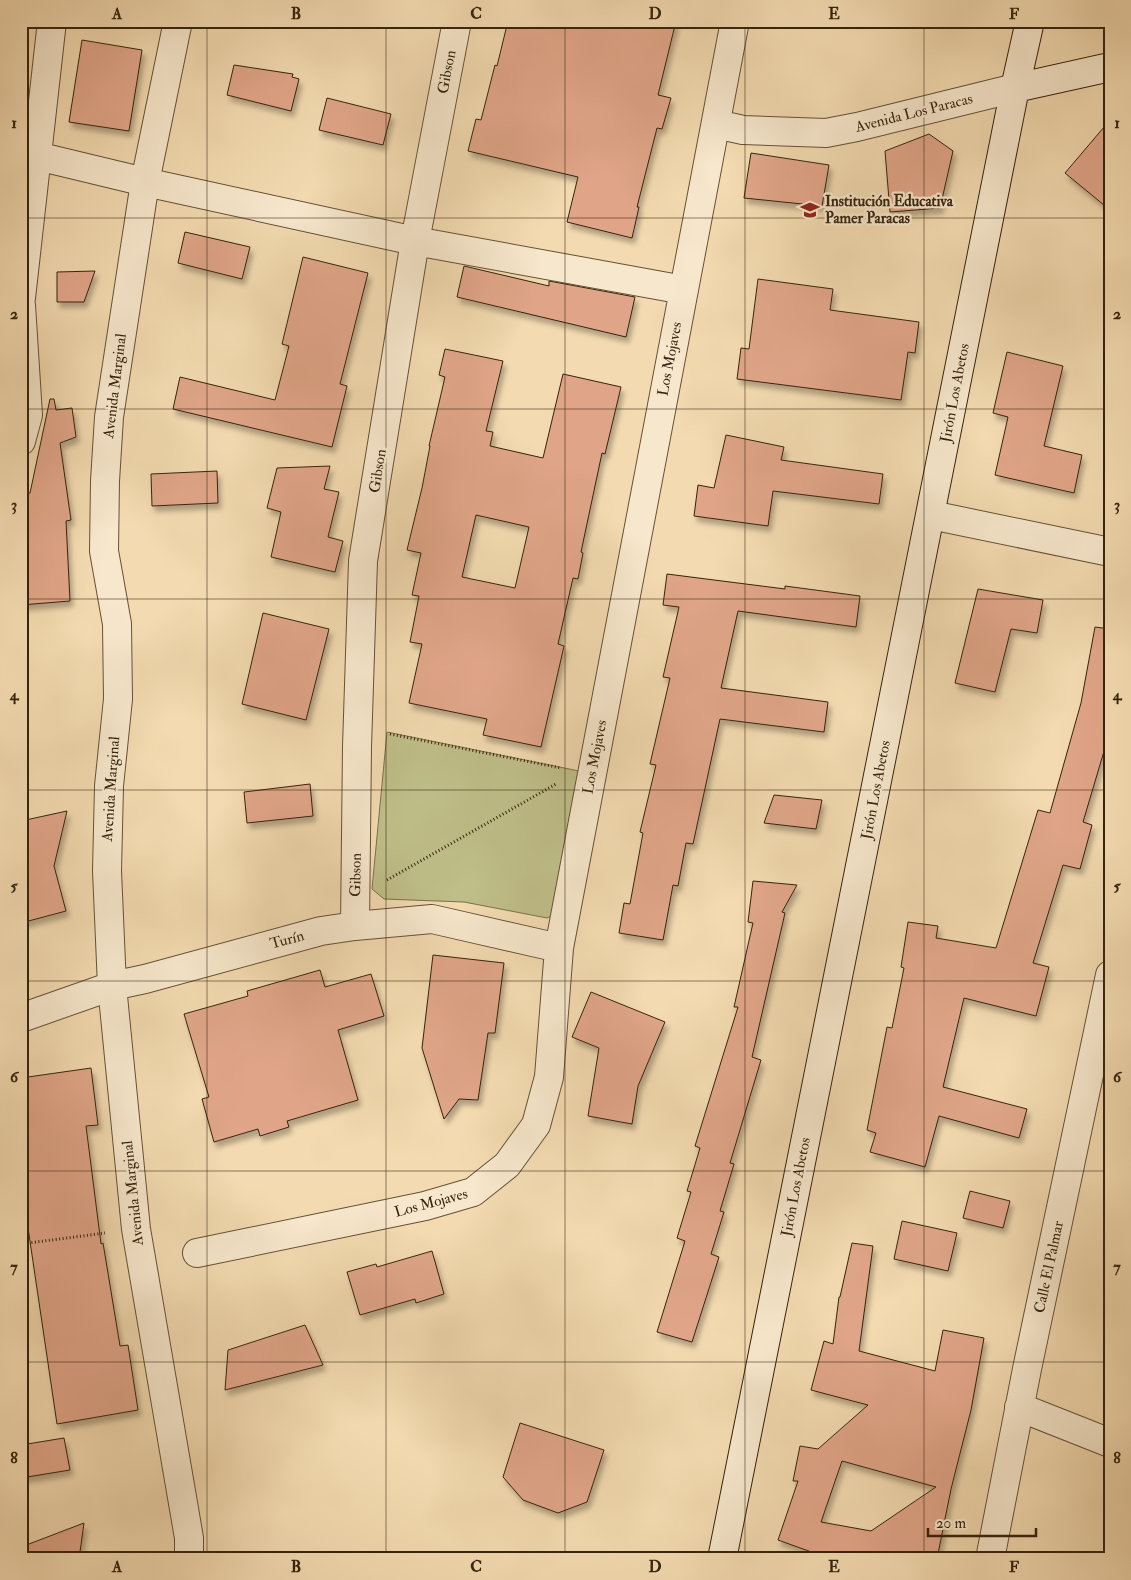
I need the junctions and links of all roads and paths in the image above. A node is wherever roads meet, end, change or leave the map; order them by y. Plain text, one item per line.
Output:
1 (52, 21) edge
2 (178, 21) edge
3 (456, 21) edge
4 (735, 21) edge
5 (1030, 21) edge
6 (1110, 67) edge
7 (1015, 88) junction
8 (716, 124) junction
9 (37, 156) junction
10 (145, 182) junction
11 (415, 241) junction
12 (684, 290) junction
13 (21, 298) edge
14 (21, 305) edge
15 (21, 441) edge
16 (931, 515) junction
17 (1110, 552) edge
18 (390, 734) dead end
19 (569, 770) dead end
20 (561, 782) dead end
21 (378, 884) dead end
22 (355, 926) junction
23 (558, 948) junction
24 (1110, 975) edge
25 (112, 986) junction
26 (21, 1018) edge
27 (136, 1229) junction
28 (21, 1244) edge
29 (197, 1254) dead end
30 (1019, 1407) junction
31 (1110, 1443) edge
32 (189, 1559) edge
33 (722, 1559) edge
34 (990, 1559) edge

1 - 9 street
2 - 10 street, Avenida Marginal
3 - 11 street, Gibson
4 - 8 street, Los Mojaves
5 - 7 street, Jirón Los Abetos
6 - 7 street, Avenida Los Paracas
7 - 8 street, Avenida Los Paracas
7 - 16 street, Jirón Los Abetos
8 - 12 street, Los Mojaves
9 - 10 street
9 - 13 street
10 - 11 street
10 - 25 street, Avenida Marginal
11 - 12 street
11 - 22 street, Gibson
12 - 23 street, Los Mojaves
14 - 15 street
16 - 17 street
16 - 33 street, Jirón Los Abetos
18 - 19 path
20 - 21 path
22 - 23 street, Turín
22 - 25 street, Turín
23 - 29 street, Los Mojaves
24 - 30 street, Calle El Palmar
25 - 26 street, Turín
25 - 27 street, Avenida Marginal
27 - 28 path
27 - 32 street, Avenida Marginal
30 - 31 street
30 - 34 street, Calle El Palmar

